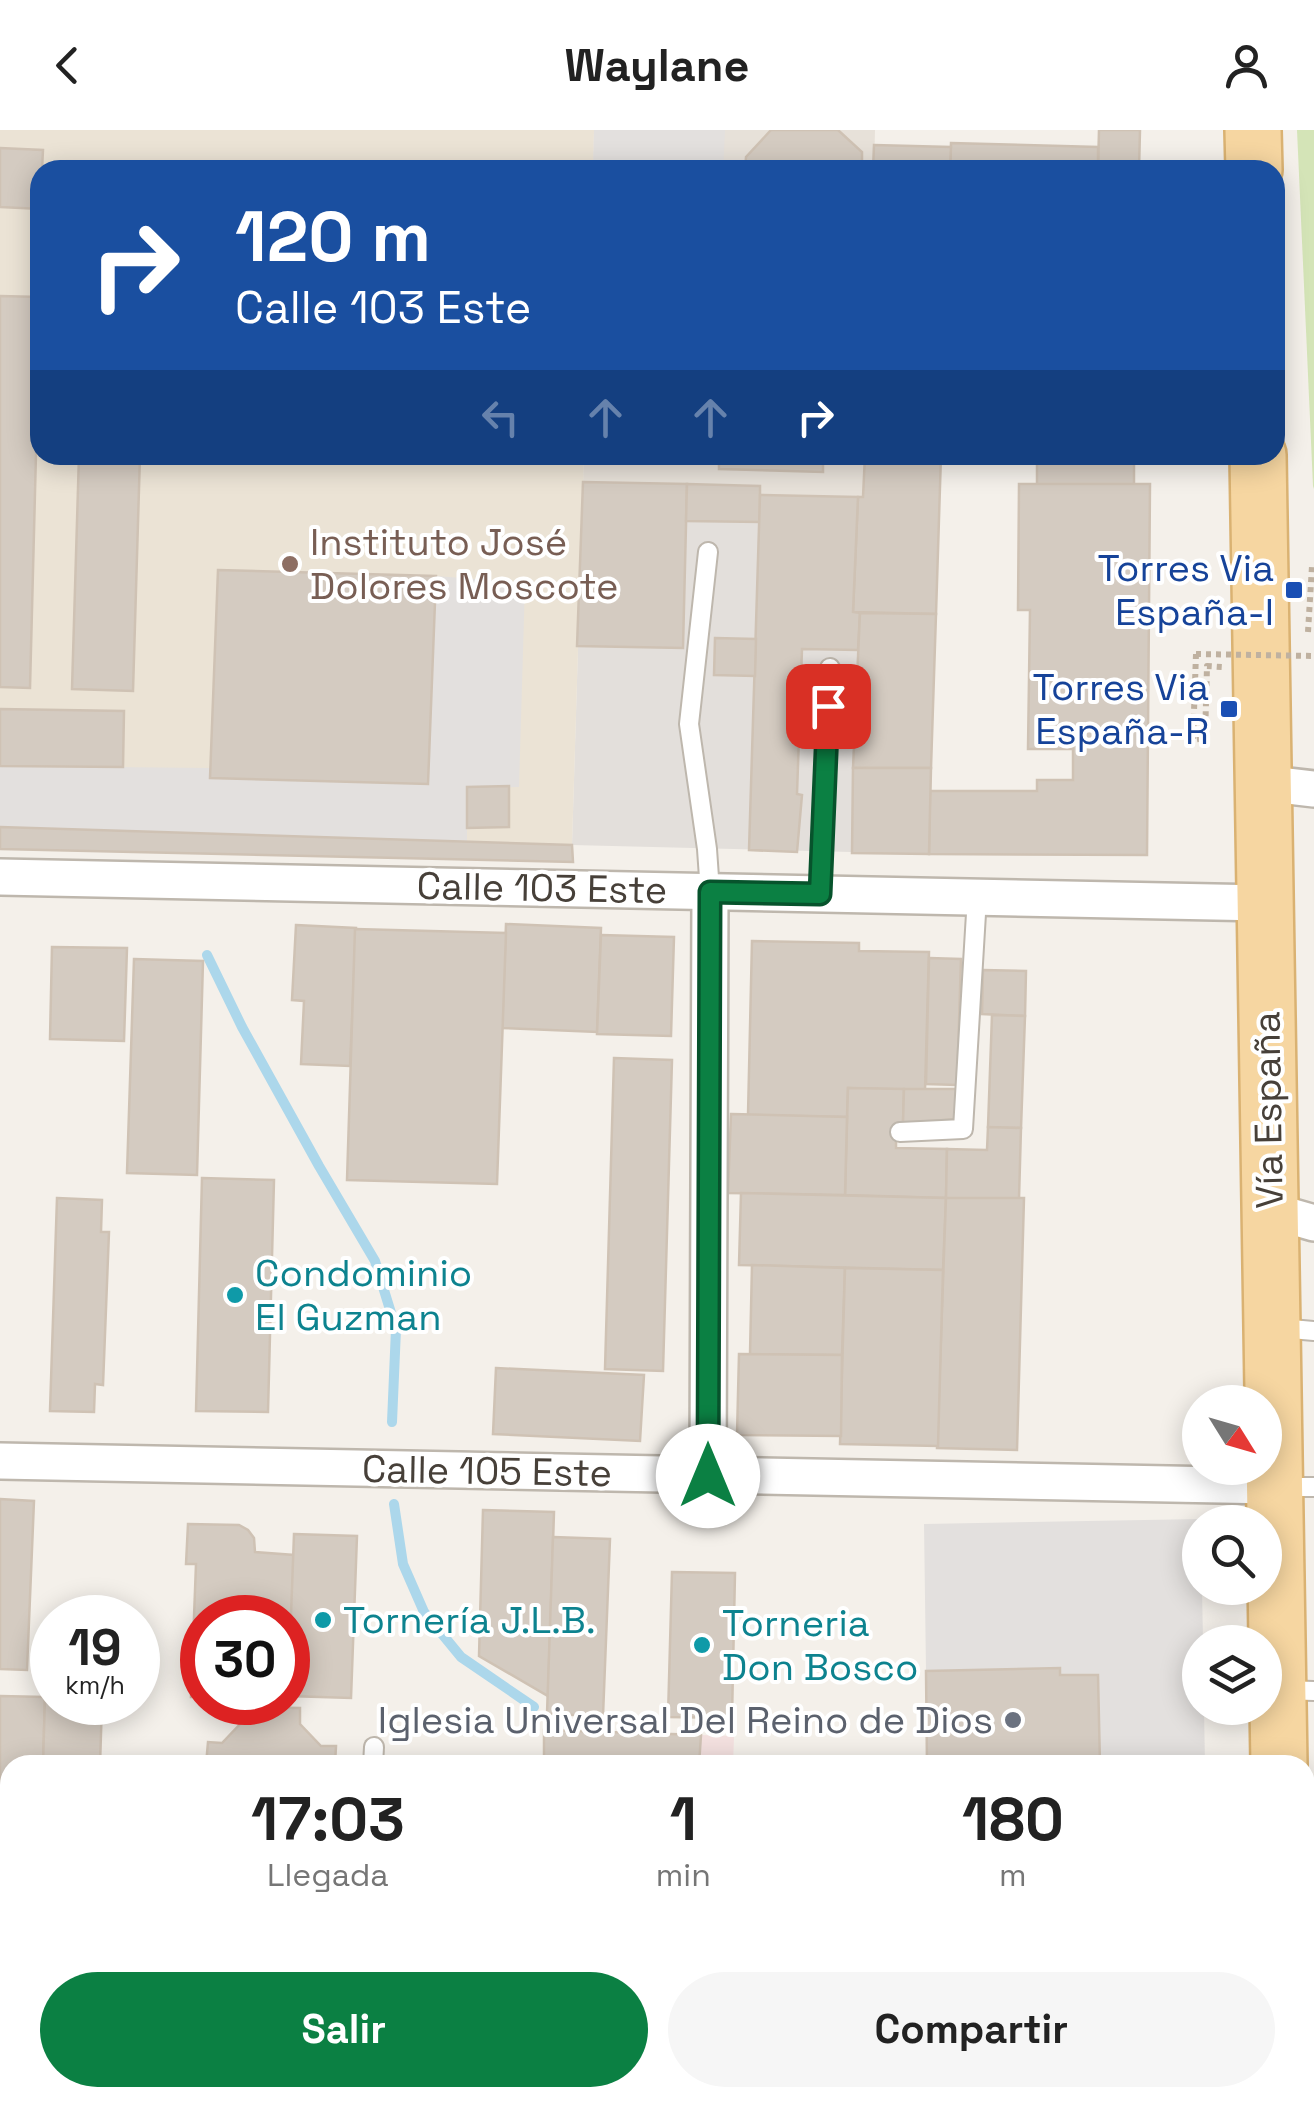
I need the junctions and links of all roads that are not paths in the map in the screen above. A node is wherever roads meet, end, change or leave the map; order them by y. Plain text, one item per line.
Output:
1 (1254, 130) edge
2 (1254, 160) edge
3 (1259, 465) edge
4 (708, 552) dead end
5 (830, 668) dead end
6 (1288, 786) edge
7 (0, 877) edge
8 (710, 892) junction
9 (820, 894) junction
10 (977, 897) junction
11 (1264, 903) junction
12 (900, 1132) dead end
13 (1292, 1216) edge
14 (1292, 1329) edge
15 (0, 1462) edge
16 (708, 1476) junction
17 (1294, 1487) edge
18 (1296, 1690) edge
19 (1281, 1755) edge

1 - 2 main road
3 - 6 main road, Vía España
4 - 8 lane
5 - 9 lane
6 - 11 main road, Vía España
7 - 8 street, Calle 103 Este
8 - 9 street, Calle 103 Este
8 - 16 street
9 - 10 street, Calle 103 Este
10 - 11 street, Calle 103 Este
10 - 12 lane
11 - 13 main road, Vía España
13 - 14 main road, Vía España
14 - 17 main road, Vía España
15 - 16 street, Calle 105 Este
16 - 17 street, Calle 105 Este
17 - 18 main road, Vía España
18 - 19 main road, Vía España

